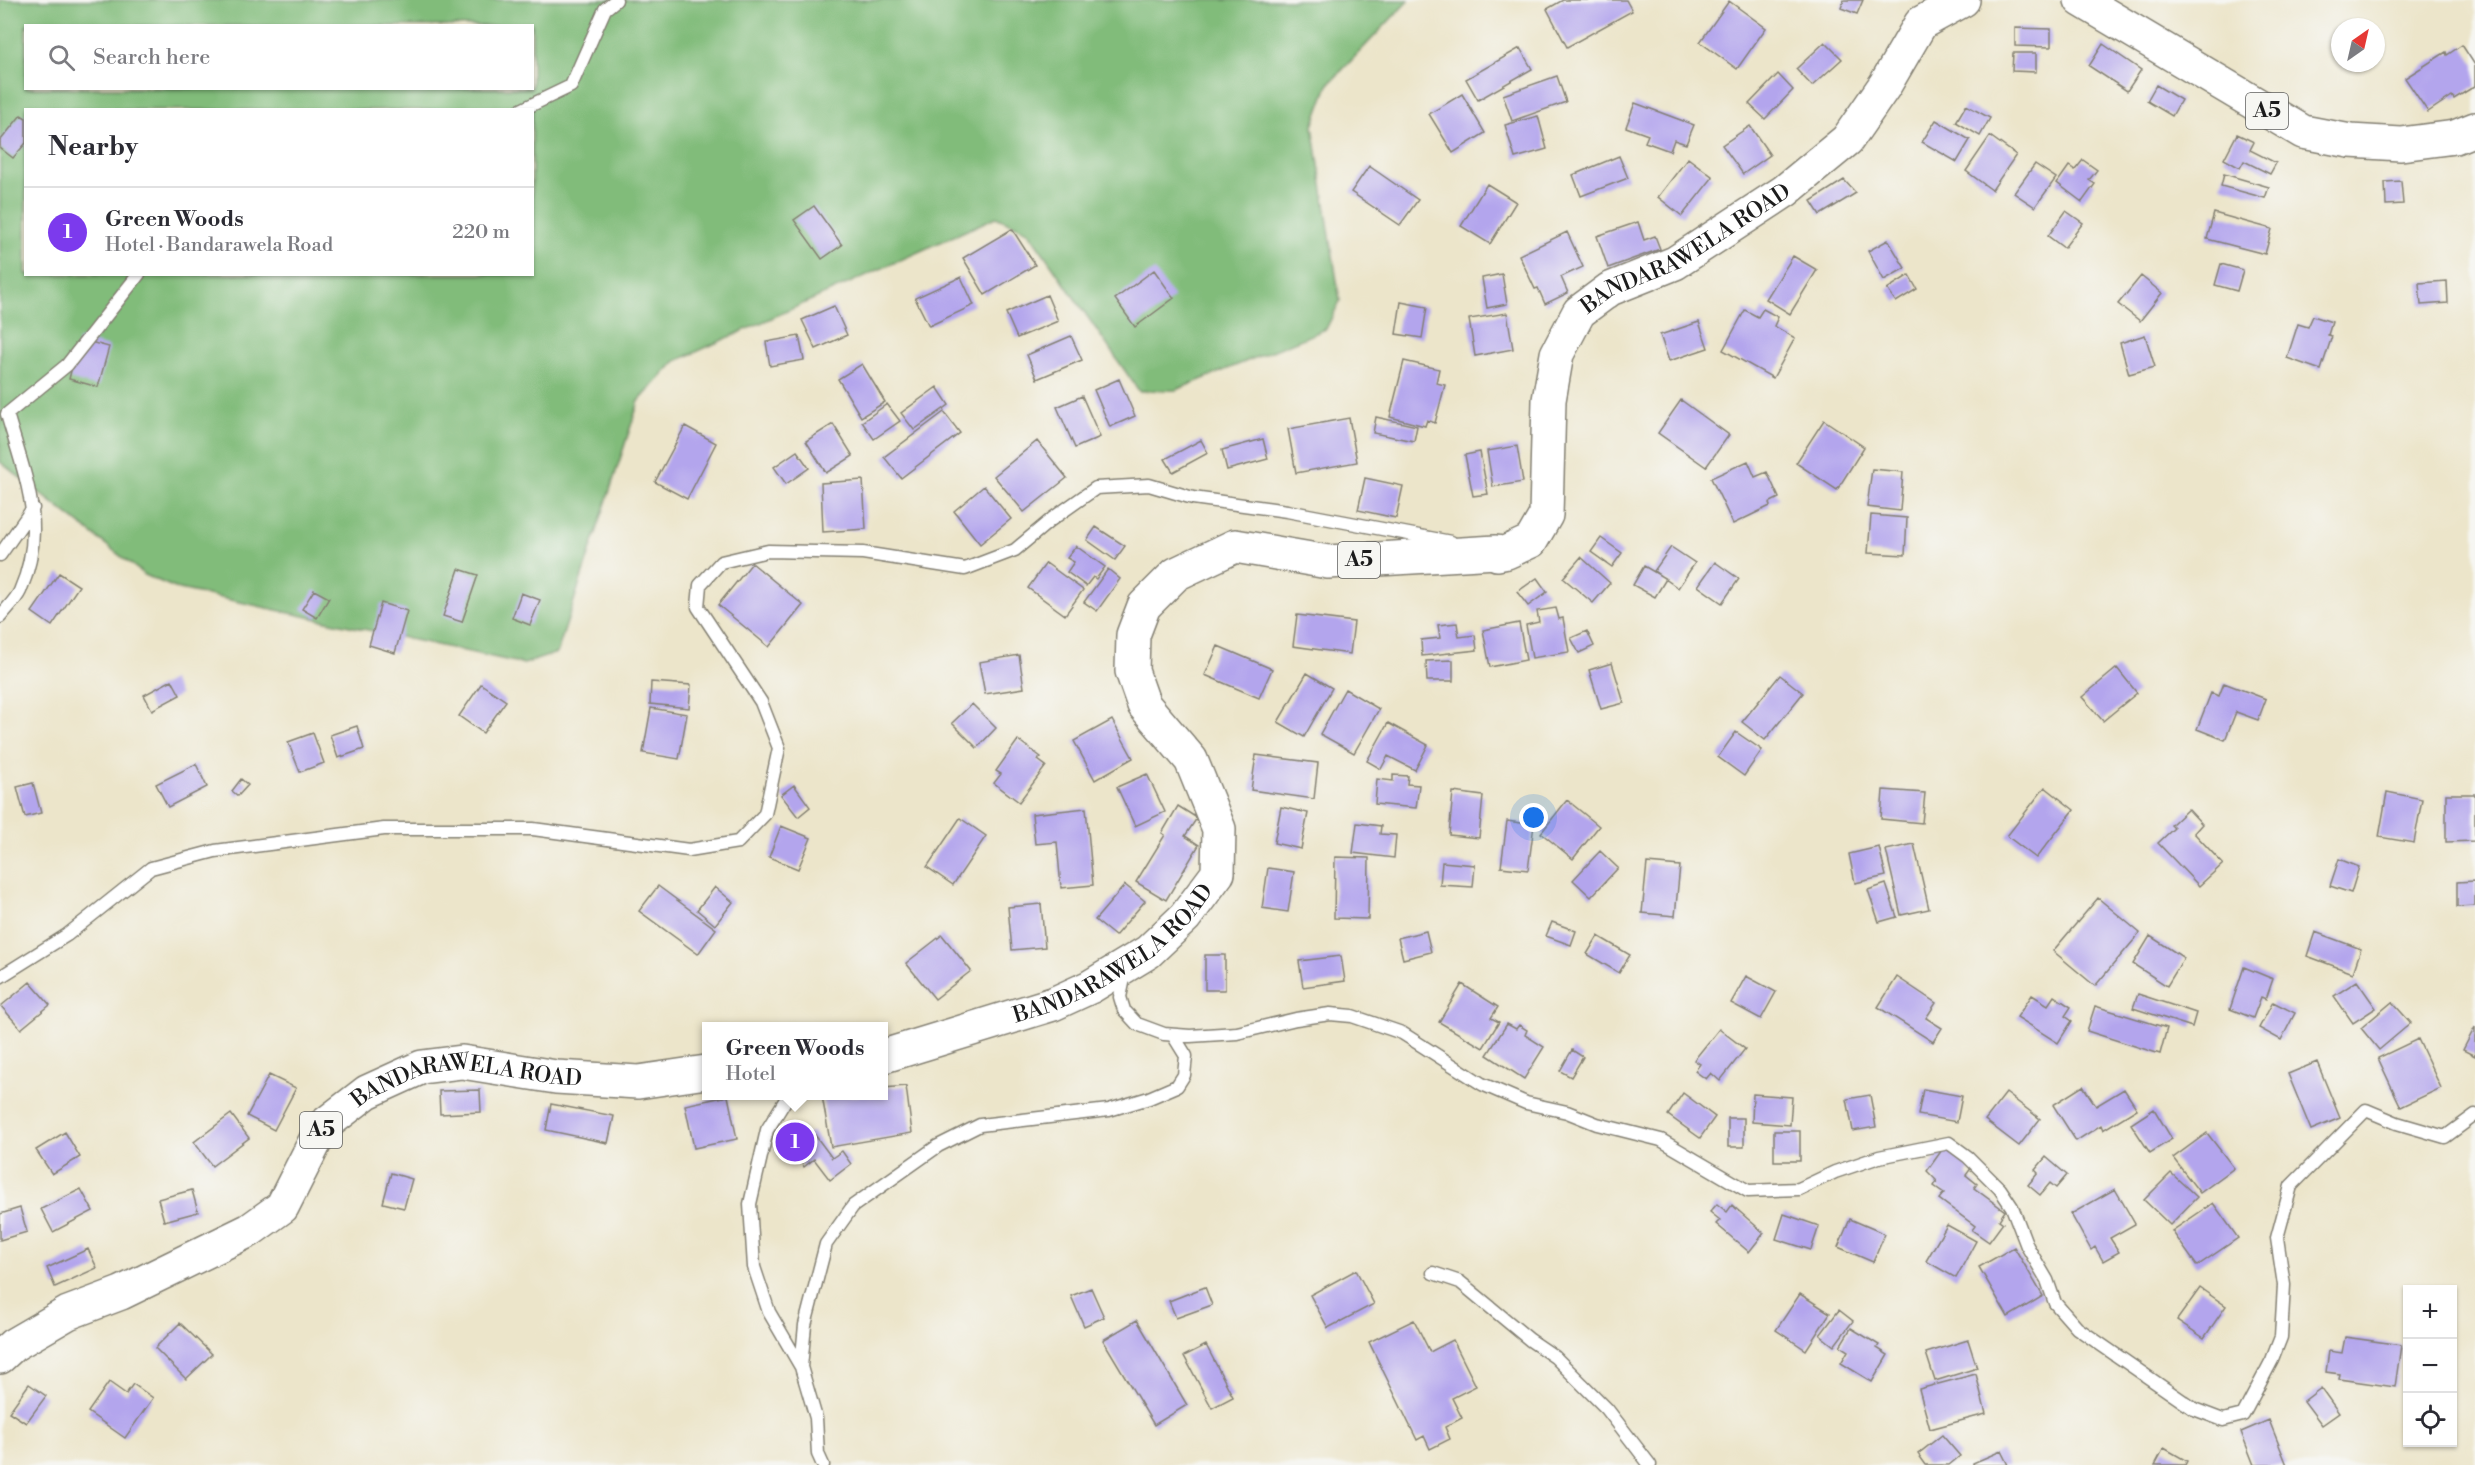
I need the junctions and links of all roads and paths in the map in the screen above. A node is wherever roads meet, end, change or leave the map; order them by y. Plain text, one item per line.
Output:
1 (616, 0) edge
2 (1963, 0) edge
3 (2081, 0) edge
4 (524, 108) edge
5 (2475, 129) edge
6 (137, 276) edge
7 (33, 508) junction
8 (1496, 552) junction
9 (0, 555) edge
10 (0, 617) edge
11 (1131, 962) junction
12 (0, 977) edge
13 (1173, 1035) junction
14 (888, 1055) edge
15 (702, 1073) edge
16 (785, 1100) edge
17 (2475, 1115) edge
18 (1433, 1273) dead end
19 (0, 1357) edge
20 (801, 1367) junction
21 (823, 1465) edge
22 (1650, 1465) edge

1 - 4 lane
2 - 8 highway, BANDARAWELA ROAD / A5
3 - 5 highway, A5
6 - 7 lane
7 - 9 lane
7 - 10 lane
8 - 11 highway, BANDARAWELA ROAD / A5
8 - 12 lane
11 - 13 lane
11 - 14 highway, BANDARAWELA ROAD / A5
13 - 17 lane
13 - 20 lane
15 - 19 highway, BANDARAWELA ROAD / A5
16 - 20 lane
18 - 22 lane
20 - 21 lane

